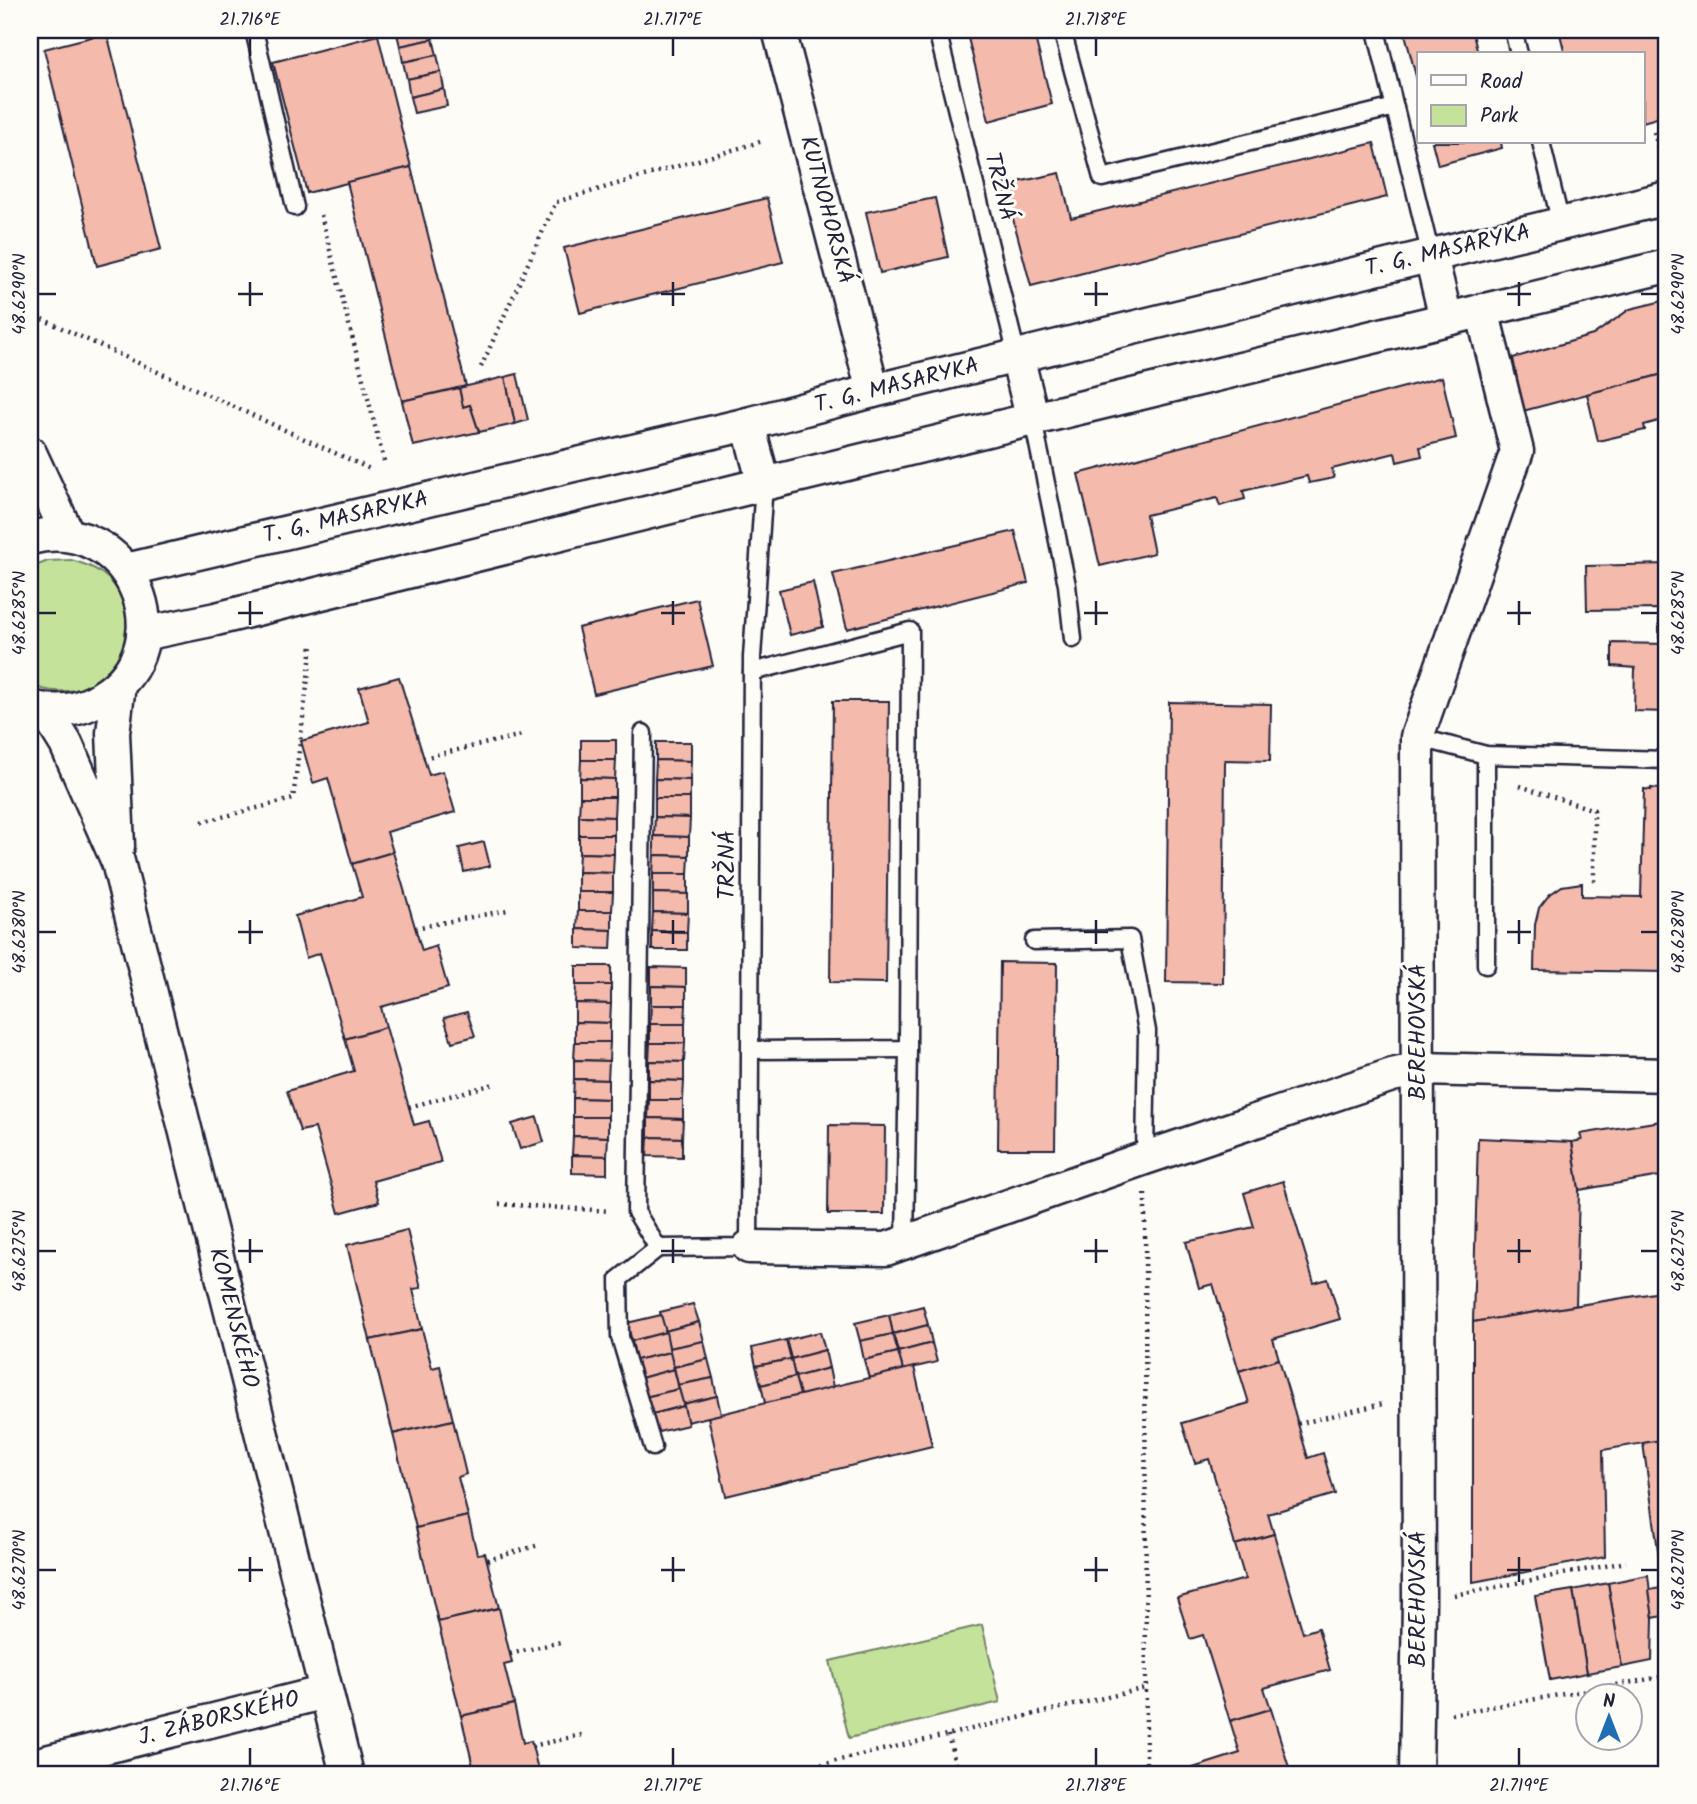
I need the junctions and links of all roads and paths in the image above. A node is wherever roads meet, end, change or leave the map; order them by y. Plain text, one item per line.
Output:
1 (254, 30) edge
2 (779, 30) edge
3 (937, 30) edge
4 (1062, 30) edge
5 (1376, 30) edge
6 (1513, 30) edge
7 (1518, 52) edge
8 (1395, 107) junction
9 (1654, 132) dead end
10 (763, 141) dead end
11 (1541, 144) edge
12 (1666, 186) edge
13 (295, 207) dead end
14 (320, 212) dead end
15 (1561, 224) junction
16 (1431, 256) junction
17 (1667, 266) edge
18 (1482, 310) junction
19 (42, 319) dead end
20 (1446, 319) junction
21 (1017, 356) junction
22 (481, 367) dead end
23 (873, 391) junction
24 (1033, 420) junction
25 (748, 424) junction
26 (30, 453) edge
27 (385, 465) dead end
28 (370, 469) dead end
29 (764, 484) junction
30 (68, 535) junction
31 (30, 538) edge
32 (126, 570) junction
33 (143, 634) junction
34 (1073, 639) dead end
35 (312, 645) dead end
36 (752, 672) junction
37 (119, 684) junction
38 (37, 708) edge
39 (643, 733) dead end
40 (522, 735) dead end
41 (1418, 737) junction
42 (1486, 755) junction
43 (423, 758) dead end
44 (1667, 760) edge
45 (1486, 775) junction
46 (202, 822) dead end
47 (118, 862) junction
48 (1594, 885) dead end
49 (508, 910) dead end
50 (415, 928) dead end
51 (1034, 941) dead end
52 (1486, 965) dead end
53 (908, 1049) junction
54 (750, 1050) junction
55 (1420, 1069) junction
56 (1667, 1075) edge
57 (494, 1084) dead end
58 (409, 1107) dead end
59 (1145, 1158) junction
60 (499, 1203) dead end
61 (636, 1212) junction
62 (905, 1243) junction
63 (749, 1247) junction
64 (657, 1248) junction
65 (1389, 1403) dead end
66 (1298, 1424) dead end
67 (653, 1447) dead end
68 (539, 1545) dead end
69 (487, 1560) dead end
70 (1626, 1562) dead end
71 (1419, 1602) junction
72 (560, 1642) dead end
73 (510, 1654) dead end
74 (1661, 1677) dead end
75 (1146, 1688) junction
76 (326, 1692) junction
77 (1418, 1720) junction
78 (582, 1735) dead end
79 (948, 1735) junction
80 (532, 1746) dead end
81 (30, 1766) edge
82 (347, 1774) edge
83 (780, 1774) edge
84 (958, 1774) edge
85 (1146, 1774) edge
86 (1416, 1774) edge

1 - 13 lane
2 - 23 street, KUTNOHORSKÁ
3 - 21 lane, TRŽNÁ
4 - 8 lane
5 - 8 lane
6 - 7 lane
8 - 16 lane
9 - 12 path
10 - 22 path
11 - 15 lane
12 - 15 street, T. G. MASARYKA
14 - 27 path
15 - 16 street, T. G. MASARYKA
16 - 20 street
16 - 21 street, T. G. MASARYKA
17 - 18 street
18 - 20 street
18 - 41 street, BEREHOVSKÁ
19 - 28 path
20 - 24 street
21 - 23 street, T. G. MASARYKA
21 - 24 street
23 - 25 street, T. G. MASARYKA
24 - 29 street
24 - 34 lane
25 - 29 street
25 - 32 street, T. G. MASARYKA
26 - 30 street
29 - 33 street
29 - 36 lane, TRŽNÁ
30 - 31 street
30 - 32 street
32 - 33 street
33 - 37 street
35 - 46 path
36 - 53 lane
36 - 54 lane, TRŽNÁ
37 - 38 street
37 - 47 street, KOMENSKÉHO
38 - 47 street, KOMENSKÉHO
39 - 61 lane
40 - 43 path
41 - 42 lane
41 - 55 street, BEREHOVSKÁ
42 - 44 lane
42 - 45 lane
45 - 48 path
45 - 52 lane
47 - 76 street, KOMENSKÉHO
49 - 50 path
51 - 59 lane
53 - 54 lane
53 - 62 lane
54 - 63 lane, TRŽNÁ
55 - 56 street
55 - 59 street
55 - 71 street, BEREHOVSKÁ
57 - 58 path
59 - 62 street
59 - 75 path
60 - 61 path
61 - 64 lane
62 - 63 street
63 - 64 lane
64 - 67 lane
65 - 66 path
68 - 69 path
70 - 71 path
71 - 77 street, BEREHOVSKÁ
72 - 73 path
74 - 77 path
75 - 79 path
75 - 85 path
76 - 81 street, J. ZÁBORSKÉHO
76 - 82 street, KOMENSKÉHO
77 - 86 street, BEREHOVSKÁ
78 - 80 path
79 - 83 path
79 - 84 path

